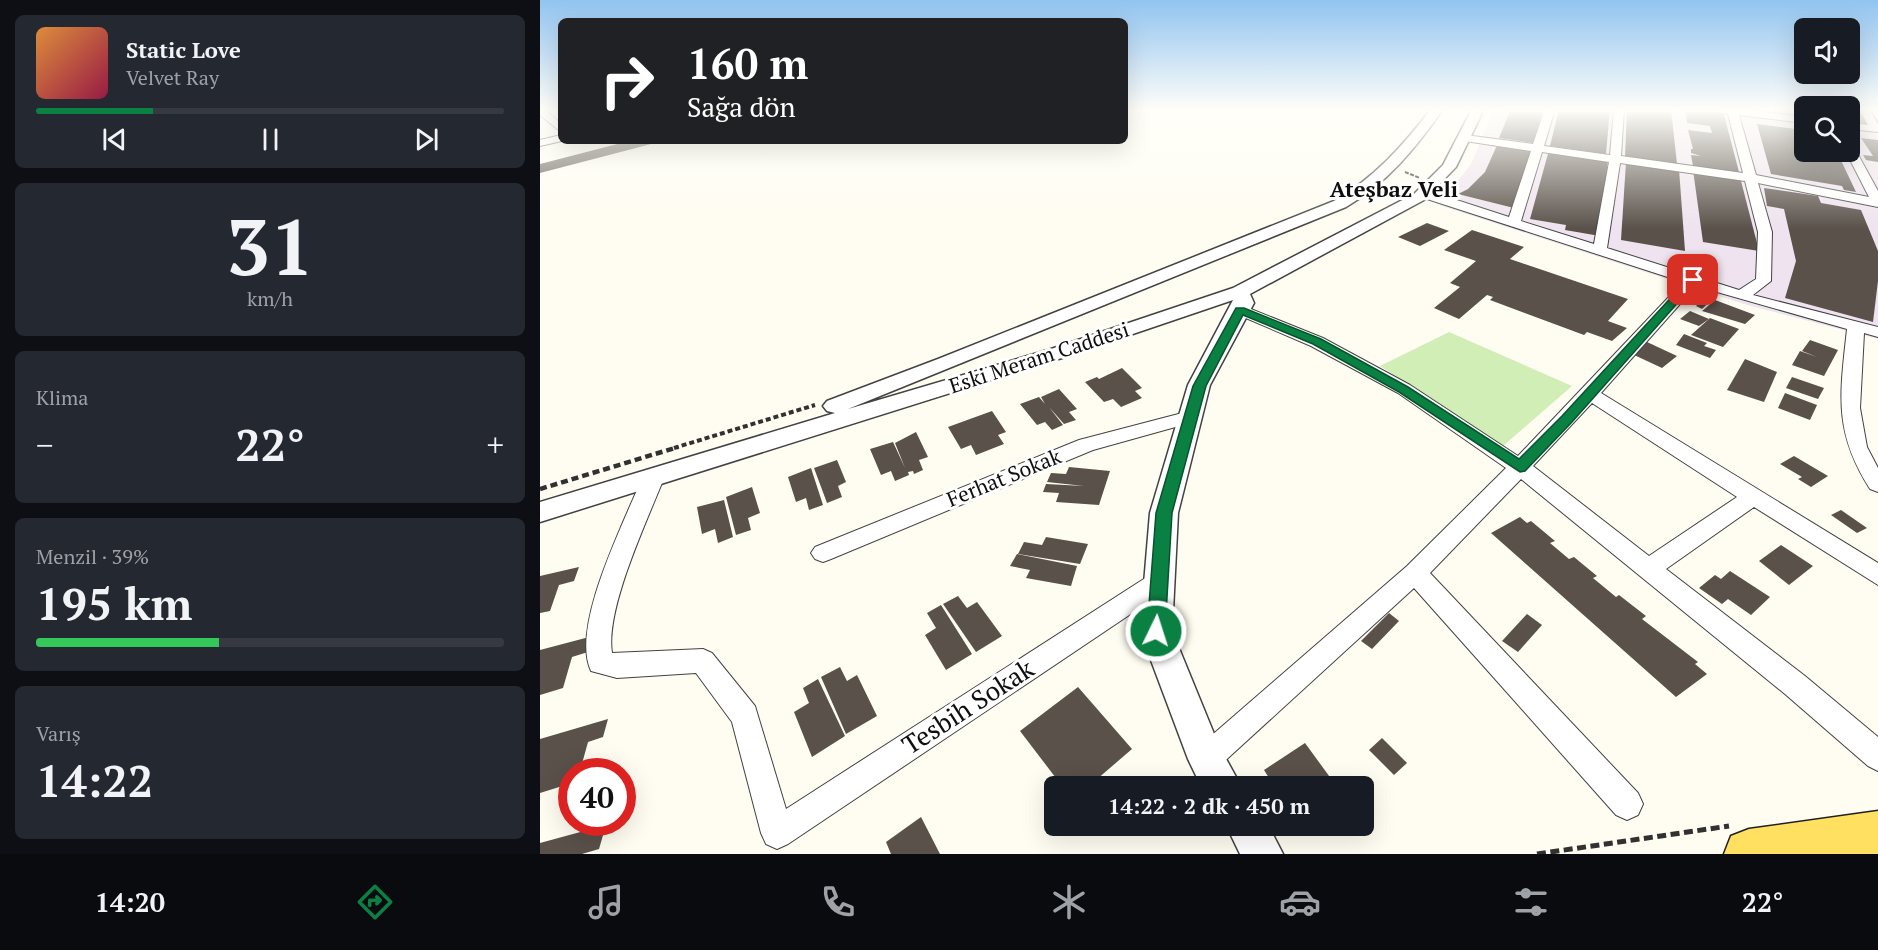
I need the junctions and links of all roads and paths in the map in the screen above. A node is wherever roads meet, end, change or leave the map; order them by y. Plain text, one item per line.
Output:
1 (1538, 148) edge
2 (1423, 149) edge
3 (1459, 149) edge
4 (1544, 149) edge
5 (1616, 149) edge
6 (1743, 149) edge
7 (1615, 159) junction
8 (1857, 162) edge
9 (1751, 178) junction
10 (1412, 182) junction
11 (1374, 196) junction
12 (1878, 203) edge
13 (1514, 222) junction
14 (1600, 250) junction
15 (1222, 253) junction
16 (1693, 280) junction
17 (1741, 296) junction
18 (1240, 301) junction
19 (1856, 326) junction
20 (1878, 332) edge
21 (1107, 337) junction
22 (1590, 394) junction
23 (1190, 417) junction
24 (1520, 467) junction
25 (653, 478) junction
26 (1878, 484) edge
27 (540, 496) edge
28 (1753, 497) junction
29 (540, 512) edge
30 (823, 553) dead end
31 (1648, 569) junction
32 (1415, 573) junction
33 (1878, 575) edge
34 (1160, 582) junction
35 (1878, 756) edge
36 (1206, 759) junction
37 (1216, 776) edge
38 (1627, 804) dead end
39 (1252, 836) edge
40 (1878, 836) edge
41 (1743, 840) edge
42 (1263, 854) edge
43 (1537, 854) edge

1 - 13 street
2 - 10 street, Eski Meram Caddesi
3 - 10 street, Eski Meram Caddesi
4 - 7 street
5 - 7 street
6 - 9 street
7 - 9 street
7 - 14 street
8 - 12 street
9 - 12 street
9 - 17 street
10 - 10 path
10 - 11 street, Eski Meram Caddesi
10 - 11 street
10 - 13 street
10 - 18 street, Eski Meram Caddesi
11 - 15 street, Eski Meram Caddesi
13 - 14 street
14 - 16 street
15 - 21 street
15 - 27 street, Eski Meram Caddesi
16 - 17 street
16 - 22 street
17 - 19 street
18 - 21 street, Eski Meram Caddesi
18 - 23 street
18 - 24 street
19 - 20 street
19 - 26 street
21 - 25 street, Eski Meram Caddesi
22 - 24 street
22 - 28 street
23 - 30 street, Ferhat Sokak
23 - 34 street
24 - 31 street
24 - 32 street
25 - 29 street, Eski Meram Caddesi
25 - 34 street, Tesbih Sokak
28 - 31 street
28 - 33 street
31 - 35 street
32 - 36 street
32 - 38 street
34 - 36 street
36 - 37 street
39 - 42 street
40 - 41 main road
41 - 43 path

